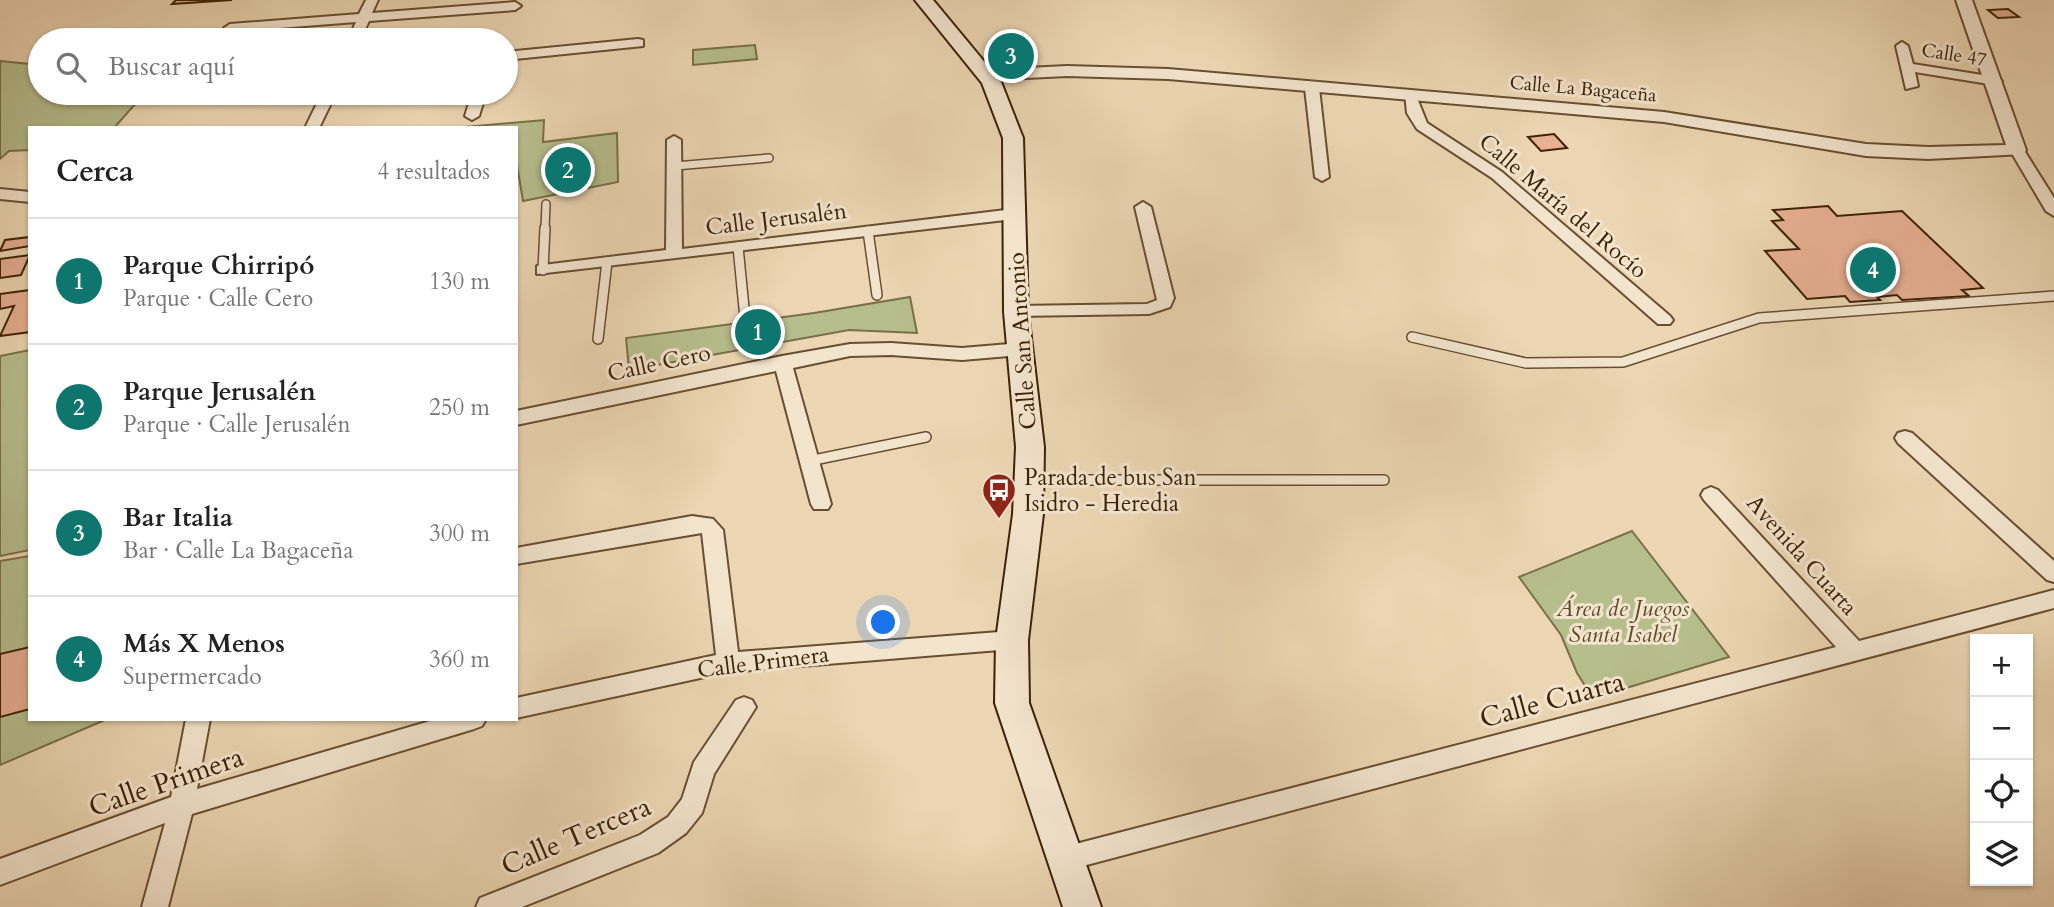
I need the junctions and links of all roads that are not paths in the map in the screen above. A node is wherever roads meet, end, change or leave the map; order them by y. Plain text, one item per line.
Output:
1 (372, 0) edge
2 (924, 0) edge
3 (1964, 0) edge
4 (515, 6) dead end
5 (365, 17) junction
6 (230, 28) dead end
7 (360, 28) edge
8 (638, 43) dead end
9 (1902, 46) dead end
10 (518, 56) edge
11 (1907, 67) junction
12 (985, 75) junction
13 (1995, 81) junction
14 (1911, 86) dead end
15 (1312, 88) junction
16 (1410, 96) junction
17 (323, 105) edge
18 (475, 105) edge
19 (472, 116) dead end
20 (313, 126) edge
21 (674, 140) dead end
22 (2017, 150) junction
23 (769, 158) dead end
24 (675, 166) junction
25 (1322, 177) dead end
26 (0, 194) edge
27 (28, 197) edge
28 (546, 204) dead end
29 (1143, 207) dead end
30 (2054, 211) edge
31 (1014, 214) junction
32 (868, 231) junction
33 (738, 247) junction
34 (674, 254) junction
35 (607, 262) junction
36 (543, 270) joint
37 (877, 295) dead end
38 (2054, 296) edge
39 (1016, 312) junction
40 (745, 318) dead end
41 (1664, 320) dead end
42 (1412, 337) dead end
43 (598, 339) dead end
44 (1020, 349) junction
45 (782, 362) junction
46 (518, 418) edge
47 (926, 437) dead end
48 (1905, 438) dead end
49 (809, 461) junction
50 (1384, 480) dead end
51 (1029, 481) junction
52 (1711, 495) dead end
53 (821, 504) dead end
54 (518, 556) edge
55 (2054, 574) edge
56 (2054, 599) edge
57 (1013, 640) junction
58 (1855, 652) junction
59 (728, 662) junction
60 (744, 707) dead end
61 (518, 708) edge
62 (198, 721) edge
63 (467, 721) edge
64 (182, 805) junction
65 (1064, 859) junction
66 (0, 872) edge
67 (155, 907) edge
68 (489, 907) edge
69 (1082, 907) edge

1 - 5 street
2 - 12 main road, Calle San Antonio
3 - 13 street
4 - 5 street
5 - 6 street
5 - 7 street
8 - 10 street
9 - 11 street
11 - 13 street, Calle 47
11 - 14 street
12 - 15 street, Calle La Bagaceña
12 - 31 main road, Calle San Antonio
13 - 22 street
15 - 16 street, Calle La Bagaceña
15 - 25 street
16 - 22 street, Calle La Bagaceña
16 - 41 street, Calle María del Rocío
17 - 20 street
18 - 19 street
21 - 24 street
22 - 30 street
23 - 24 lane
24 - 34 street
26 - 27 street
28 - 36 lane
29 - 39 street
31 - 32 street, Calle Jerusalén
31 - 39 main road, Calle San Antonio
32 - 33 street, Calle Jerusalén
32 - 37 lane
33 - 34 street, Calle Jerusalén
33 - 40 lane
34 - 35 street, Calle Jerusalén
35 - 36 street, Calle Jerusalén
35 - 43 lane
38 - 42 lane
39 - 44 main road, Calle San Antonio
44 - 45 street, Calle Cero
44 - 51 main road, Calle San Antonio
45 - 46 street, Calle Cero
45 - 49 street
47 - 49 lane
48 - 55 street
49 - 53 street
50 - 51 lane
51 - 57 main road, Calle San Antonio
52 - 58 street, Avenida Cuarta
54 - 59 street
56 - 58 street, Calle Cuarta
57 - 59 street, Calle Primera
57 - 65 main road, Calle San Antonio
58 - 65 street, Calle Cuarta
59 - 61 street, Calle Primera
60 - 68 street, Calle Tercera
62 - 64 street
63 - 64 street, Calle Primera
64 - 66 street, Calle Primera
64 - 67 street
65 - 69 main road, Calle San Antonio

